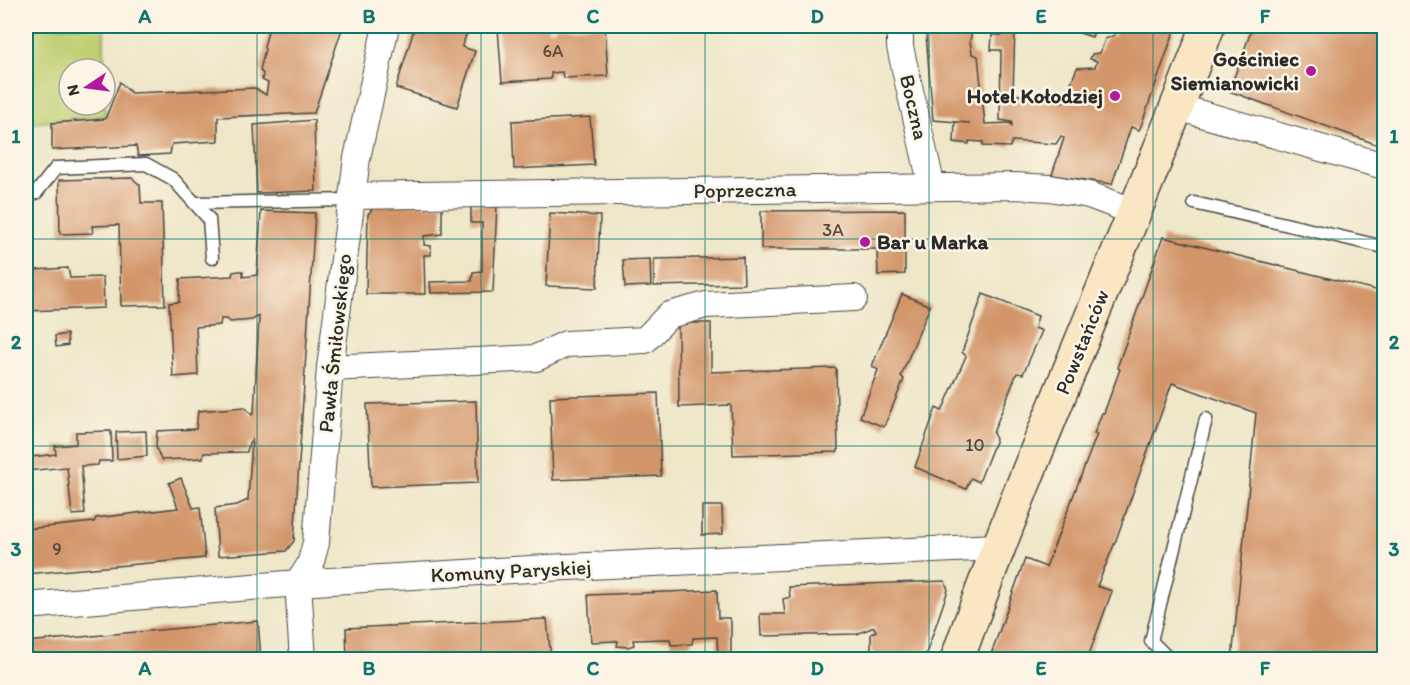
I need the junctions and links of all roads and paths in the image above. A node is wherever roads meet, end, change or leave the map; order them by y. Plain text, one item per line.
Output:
1 (387, 26) edge
2 (900, 26) edge
3 (1208, 26) edge
4 (1177, 107) junction
5 (1384, 166) edge
6 (932, 187) junction
7 (26, 194) edge
8 (352, 198) junction
9 (195, 203) junction
10 (1194, 203) dead end
11 (1135, 212) junction
12 (1384, 247) edge
13 (212, 258) dead end
14 (854, 298) dead end
15 (330, 368) junction
16 (1206, 419) dead end
17 (997, 548) junction
18 (298, 583) junction
19 (26, 606) edge
20 (303, 660) edge
21 (957, 660) edge
22 (1170, 660) edge

1 - 8 street, Pawła Śmiłowskiego
2 - 6 street, Boczna
3 - 4 street, Powstańców
4 - 5 street
4 - 11 street, Powstańców
6 - 8 street, Poprzeczna
6 - 11 street, Poprzeczna
7 - 9 lane
8 - 9 lane
8 - 15 street, Pawła Śmiłowskiego
9 - 13 lane
10 - 12 lane
11 - 17 street, Powstańców
14 - 15 street
15 - 18 street, Pawła Śmiłowskiego
16 - 22 lane
17 - 18 street, Komuny Paryskiej
17 - 21 street, Powstańców
18 - 19 street, Komuny Paryskiej
18 - 20 street

